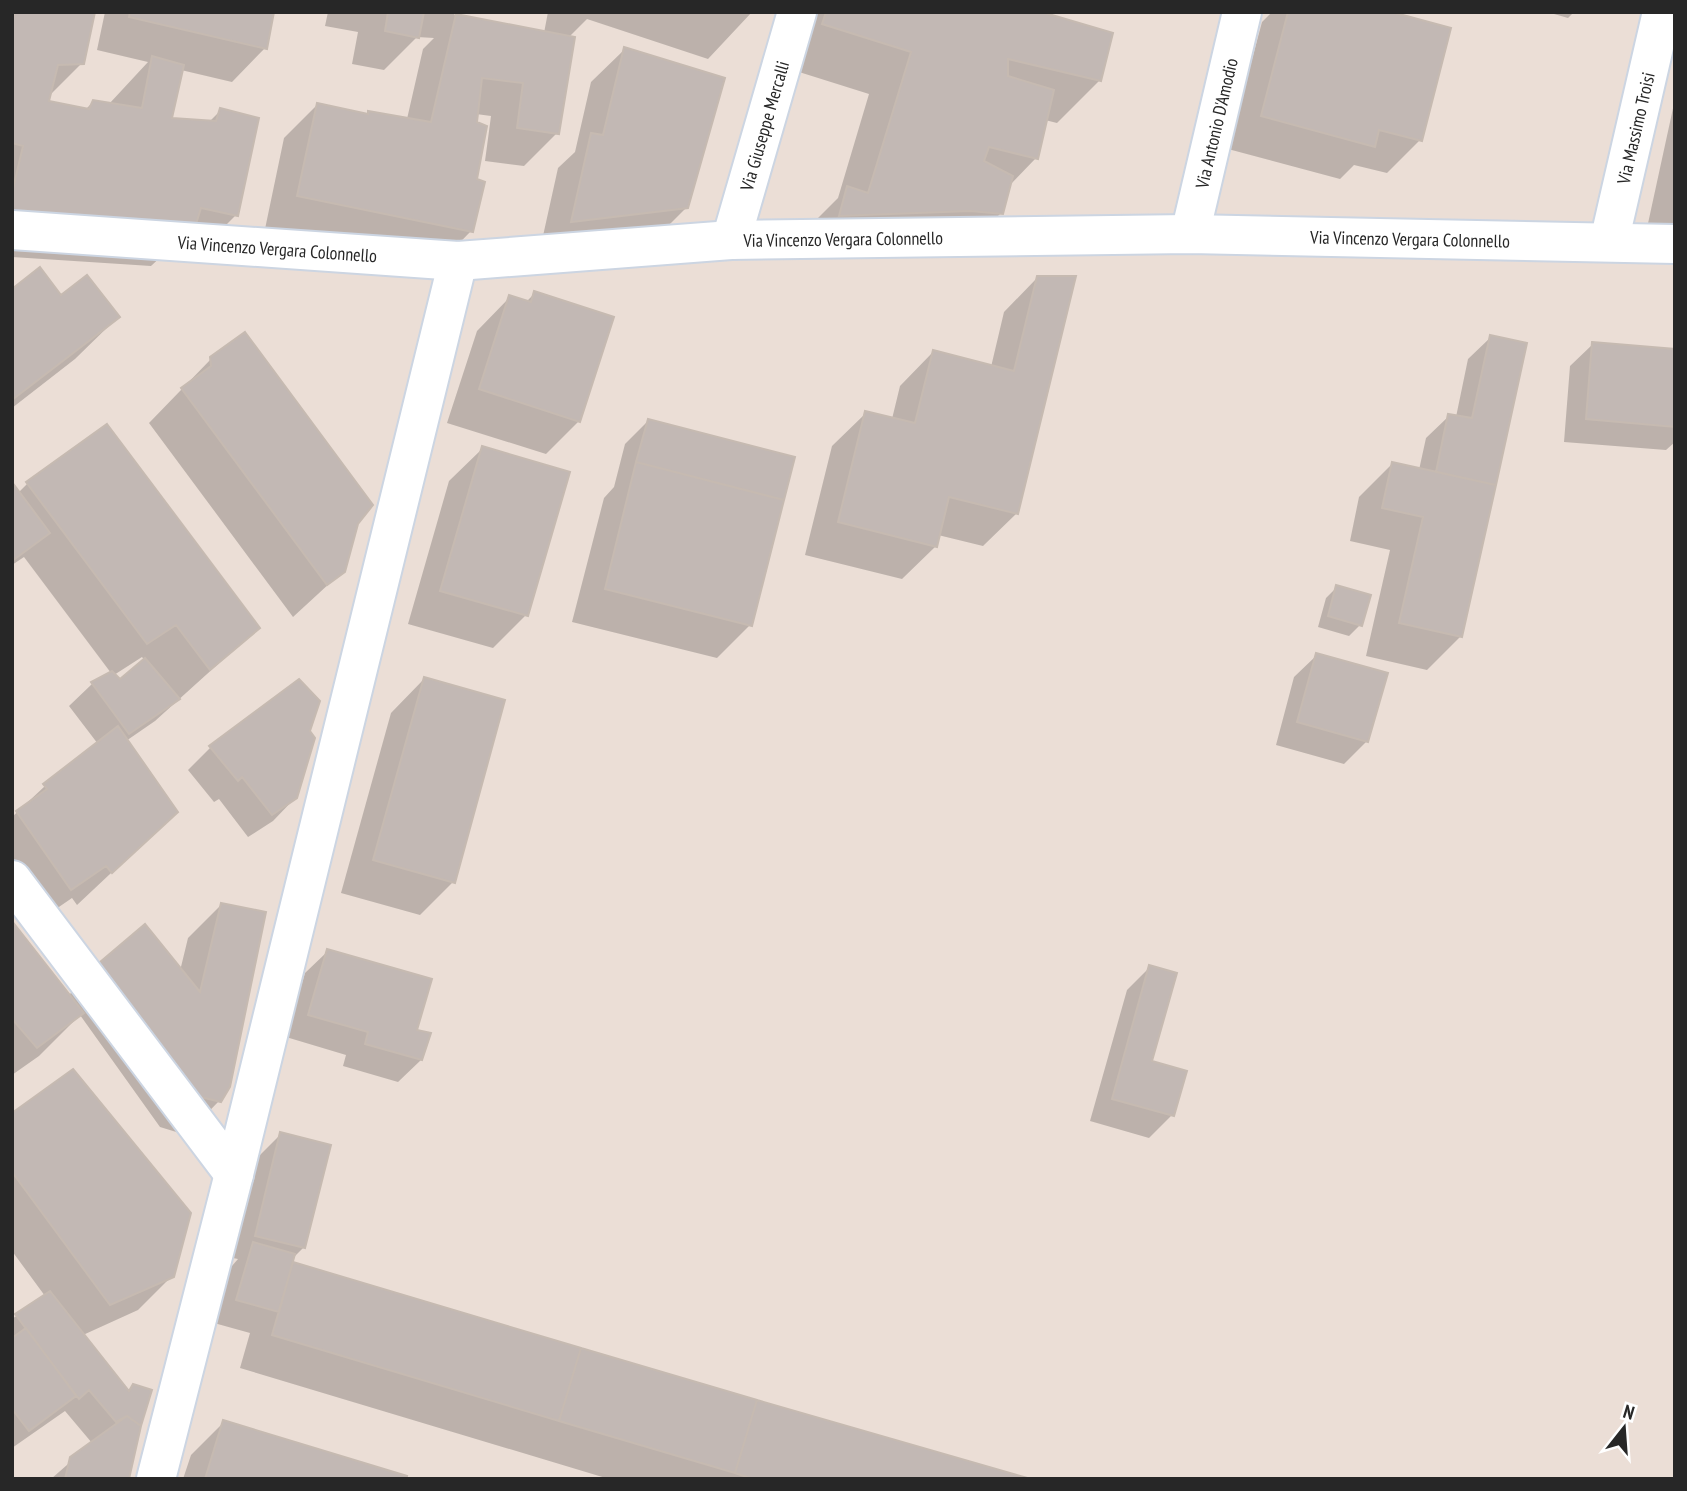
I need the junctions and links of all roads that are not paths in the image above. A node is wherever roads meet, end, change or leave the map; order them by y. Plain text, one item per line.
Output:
1 (797, 12) edge
2 (1242, 12) edge
3 (1662, 12) edge
4 (12, 230) edge
5 (1189, 234) junction
6 (731, 240) junction
7 (1609, 242) junction
8 (1675, 244) edge
9 (458, 261) junction
10 (12, 880) edge
11 (234, 1174) junction
12 (156, 1479) edge

1 - 6 street, Via Giuseppe Mercalli
2 - 5 street, Via Antonio D'Amodio
3 - 7 street, Via Massimo Troisi
4 - 9 street, Via Vincenzo Vergara Colonnello
5 - 6 street, Via Vincenzo Vergara Colonnello
5 - 7 street, Via Vincenzo Vergara Colonnello
6 - 9 street, Via Vincenzo Vergara Colonnello
7 - 8 street, Via Vincenzo Vergara Colonnello
9 - 11 street
10 - 11 street
11 - 12 street

